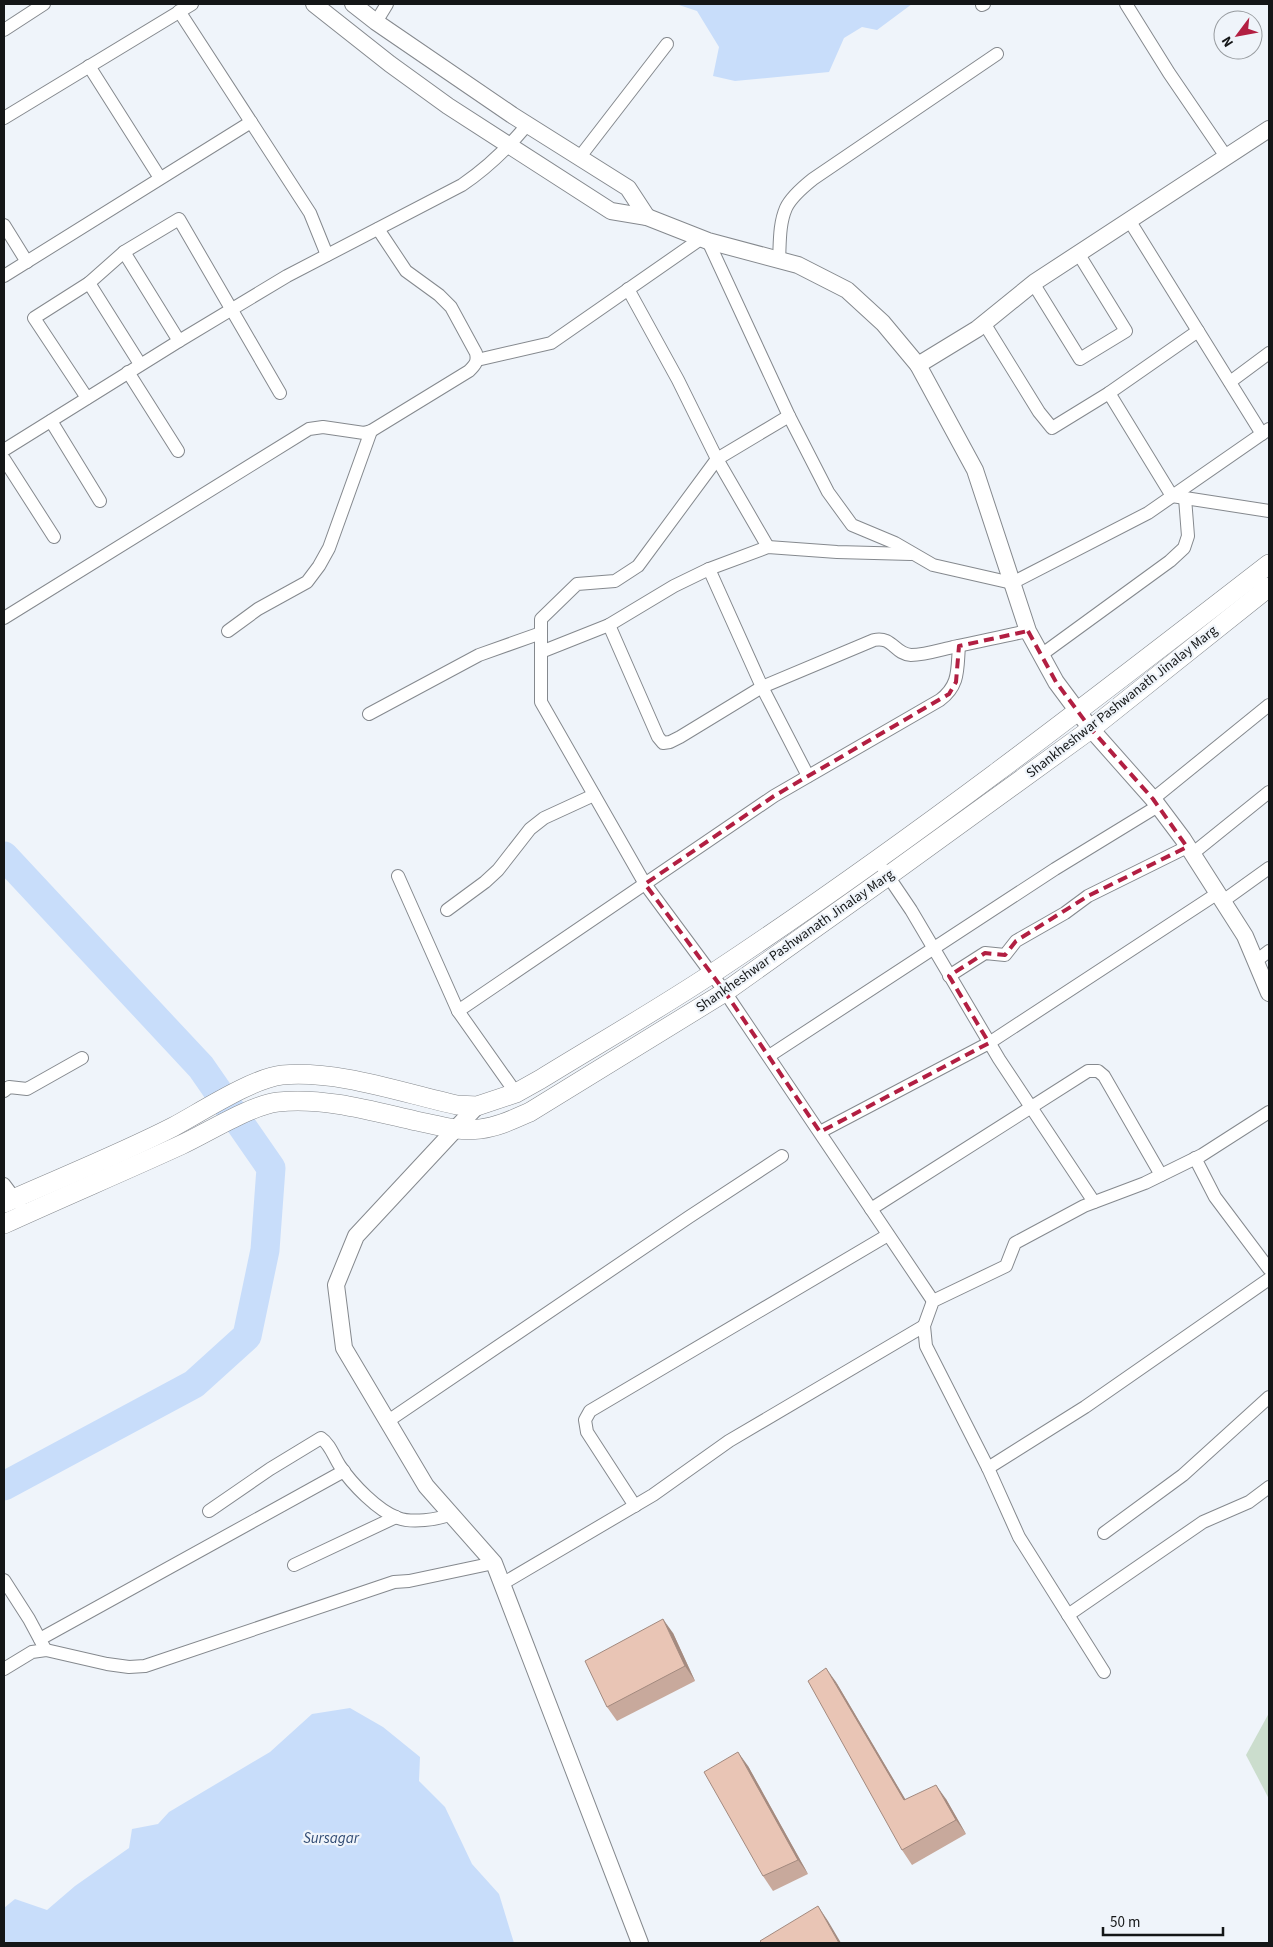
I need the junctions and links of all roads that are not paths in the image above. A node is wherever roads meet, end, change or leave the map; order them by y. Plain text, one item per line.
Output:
1 (44, 4) edge
2 (192, 4) edge
3 (314, 4) edge
4 (353, 4) edge
5 (387, 4) edge
6 (1126, 4) edge
7 (179, 11) junction
8 (376, 22) junction
9 (4, 30) edge
10 (667, 44) dead end
11 (996, 54) dead end
12 (89, 66) junction
13 (4, 118) edge
14 (251, 122) junction
15 (527, 125) junction
16 (1269, 129) edge
17 (510, 146) junction
18 (579, 158) junction
19 (1228, 158) junction
20 (160, 178) junction
21 (647, 217) junction
22 (1129, 220) junction
23 (4, 225) edge
24 (378, 229) junction
25 (705, 239) junction
26 (124, 252) junction
27 (1078, 254) junction
28 (327, 255) junction
29 (779, 260) junction
30 (27, 262) junction
31 (4, 276) edge
32 (89, 283) junction
33 (1033, 283) junction
34 (628, 289) junction
35 (231, 309) junction
36 (984, 323) junction
37 (1198, 331) junction
38 (179, 340) junction
39 (1269, 352) edge
40 (477, 360) junction
41 (140, 364) junction
42 (918, 365) junction
43 (128, 372) junction
44 (1230, 382) junction
45 (280, 393) dead end
46 (1110, 394) junction
47 (87, 398) junction
48 (789, 416) junction
49 (51, 422) junction
50 (371, 431) junction
51 (1266, 431) edge
52 (4, 450) edge
53 (178, 451) dead end
54 (4, 459) edge
55 (717, 459) junction
56 (1179, 497) junction
57 (100, 501) dead end
58 (1269, 511) edge
59 (54, 537) dead end
60 (768, 547) junction
61 (914, 554) junction
62 (1269, 564) edge
63 (709, 569) junction
64 (1012, 583) junction
65 (1269, 587) edge
66 (4, 618) edge
67 (609, 625) junction
68 (228, 631) dead end
69 (1028, 631) junction
70 (541, 633) junction
71 (959, 646) junction
72 (540, 652) junction
73 (1041, 655) junction
74 (762, 686) junction
75 (1269, 705) edge
76 (1079, 712) junction
77 (369, 714) dead end
78 (1090, 729) junction
79 (808, 776) junction
80 (1269, 792) edge
81 (594, 795) junction
82 (1156, 802) junction
83 (1190, 850) junction
84 (876, 860) junction
85 (1269, 868) edge
86 (398, 876) dead end
87 (888, 876) junction
88 (645, 884) junction
89 (1220, 897) junction
90 (447, 910) dead end
91 (933, 948) junction
92 (1262, 956) edge
93 (712, 974) junction
94 (950, 976) junction
95 (725, 992) junction
96 (1269, 993) edge
97 (458, 1011) junction
98 (989, 1043) junction
99 (768, 1056) junction
100 (82, 1058) dead end
101 (4, 1091) edge
102 (516, 1093) junction
103 (477, 1106) junction
104 (1031, 1108) junction
105 (1269, 1112) edge
106 (456, 1130) junction
107 (820, 1132) junction
108 (782, 1156) dead end
109 (1195, 1158) junction
110 (1161, 1175) junction
111 (8, 1195) edge
112 (1094, 1202) junction
113 (871, 1209) junction
114 (27, 1214) junction
115 (4, 1224) edge
116 (888, 1235) junction
117 (1269, 1269) edge
118 (1269, 1279) edge
119 (933, 1301) junction
120 (924, 1326) junction
121 (1269, 1397) edge
122 (388, 1421) junction
123 (988, 1468) junction
124 (344, 1471) junction
125 (1269, 1487) edge
126 (634, 1506) junction
127 (209, 1511) dead end
128 (451, 1514) junction
129 (396, 1517) junction
130 (1104, 1533) dead end
131 (494, 1563) junction
132 (294, 1565) dead end
133 (4, 1580) edge
134 (502, 1584) junction
135 (1068, 1615) junction
136 (43, 1645) junction
137 (4, 1669) edge
138 (1104, 1672) dead end
139 (640, 1943) edge

1 - 9 street
2 - 7 street
3 - 17 street
4 - 8 street
5 - 8 street
6 - 19 street
7 - 12 street
7 - 14 street
8 - 15 street
10 - 18 street
11 - 29 street
12 - 13 street
12 - 20 street
14 - 20 street
14 - 28 street
15 - 17 street
15 - 18 street
16 - 19 street
17 - 21 street
17 - 24 street
18 - 21 street
19 - 22 street
20 - 30 street
21 - 25 street
22 - 27 street
22 - 37 street
23 - 30 street
24 - 28 street
24 - 40 street
25 - 29 street
25 - 34 street
25 - 48 street
26 - 32 street
26 - 35 street
26 - 38 street
27 - 33 street
27 - 33 street
28 - 35 street
29 - 42 street
30 - 31 street
32 - 41 street
32 - 47 street
33 - 36 street
34 - 40 street
34 - 55 street
35 - 38 street
35 - 45 street
36 - 42 street
36 - 46 street
37 - 44 street
37 - 46 street
38 - 41 street
39 - 44 street
40 - 50 street
41 - 43 street
42 - 64 street
43 - 47 street
43 - 53 street
44 - 51 street
46 - 56 street
47 - 49 street
48 - 55 street
48 - 61 street
49 - 52 street
49 - 57 street
50 - 66 street
50 - 68 street
51 - 56 street
54 - 59 street
55 - 60 street
55 - 70 street
56 - 58 street
56 - 64 street
56 - 73 street
60 - 61 street
60 - 63 street
61 - 64 street
62 - 76 main road
63 - 67 street
63 - 74 street
64 - 69 street
65 - 78 main road, Shankheshwar Pashwanath Jinalay Marg
67 - 72 street
67 - 74 street
69 - 71 street
69 - 73 street
70 - 72 street
70 - 77 street
71 - 74 street
71 - 79 street
72 - 81 street
73 - 76 street
74 - 79 street
75 - 82 street
76 - 78 street
76 - 84 main road
78 - 82 street
78 - 87 main road, Shankheshwar Pashwanath Jinalay Marg
79 - 88 street
80 - 83 street
81 - 88 street
81 - 90 street
82 - 83 street
82 - 91 street
83 - 89 street
83 - 94 street
84 - 87 street
84 - 93 main road
85 - 89 street
86 - 97 street
87 - 91 street
87 - 95 main road, Shankheshwar Pashwanath Jinalay Marg
88 - 93 street
88 - 97 street
89 - 92 street
89 - 98 street
91 - 94 street
91 - 99 street
92 - 96 street
93 - 95 street
93 - 102 main road
94 - 98 street
95 - 99 street
95 - 106 main road, Shankheshwar Pashwanath Jinalay Marg
97 - 102 street
98 - 104 street
98 - 107 street
99 - 107 street
100 - 101 street
102 - 103 main road
103 - 106 street
103 - 111 main road
104 - 110 street
104 - 112 street
104 - 113 street
105 - 109 street
106 - 114 main road, Shankheshwar Pashwanath Jinalay Marg
106 - 122 street
107 - 113 street
108 - 122 street
109 - 110 street
109 - 117 street
110 - 112 street
111 - 114 street
112 - 119 street
113 - 116 street
114 - 115 main road, Shankheshwar Pashwanath Jinalay Marg
116 - 119 street
116 - 126 street
118 - 123 street
119 - 120 street
120 - 123 street
120 - 126 street
121 - 130 street
122 - 128 street
123 - 135 street
124 - 127 street
124 - 129 street
124 - 136 street
125 - 135 street
126 - 134 street
128 - 129 street
128 - 131 street
129 - 132 street
131 - 134 street
131 - 136 street
133 - 136 street
134 - 139 street
135 - 138 street
136 - 137 street

